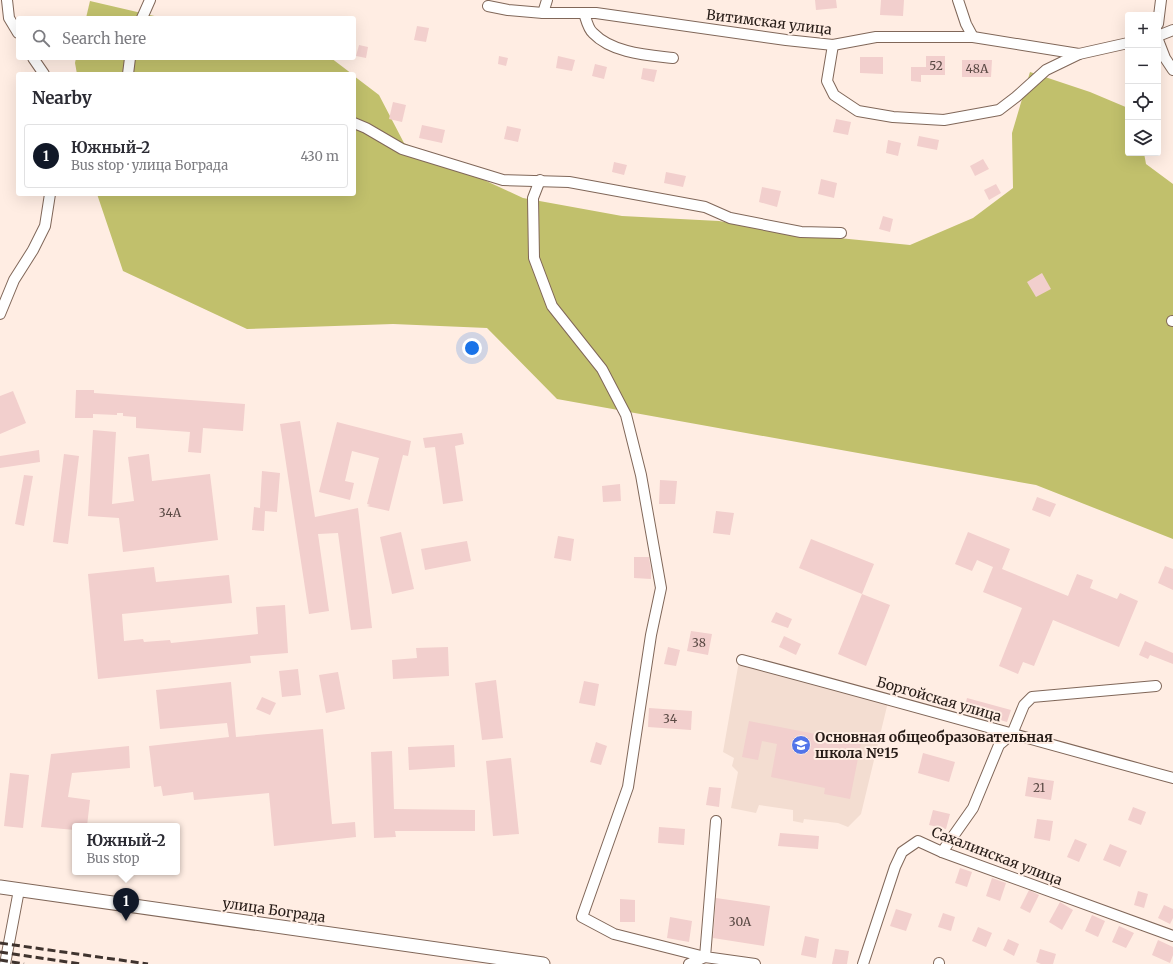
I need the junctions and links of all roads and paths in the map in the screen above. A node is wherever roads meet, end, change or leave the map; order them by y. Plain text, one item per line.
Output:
1 (7, 0) edge
2 (150, 0) edge
3 (547, 0) edge
4 (958, 0) edge
5 (1161, 0) edge
6 (488, 6) dead end
7 (1160, 12) edge
8 (543, 13) junction
9 (584, 13) junction
10 (143, 16) edge
11 (1173, 30) edge
12 (16, 31) edge
13 (1161, 35) edge
14 (973, 37) junction
15 (1125, 44) edge
16 (832, 45) junction
17 (1161, 48) edge
18 (1079, 54) junction
19 (673, 58) dead end
20 (34, 60) edge
21 (130, 60) edge
22 (1173, 70) edge
23 (43, 72) edge
24 (128, 72) edge
25 (356, 124) edge
26 (540, 180) junction
27 (50, 196) edge
28 (841, 233) dead end
29 (0, 314) edge
30 (742, 660) dead end
31 (1156, 686) dead end
32 (1012, 734) junction
33 (1173, 778) edge
34 (716, 821) dead end
35 (942, 852) junction
36 (0, 887) edge
37 (19, 890) junction
38 (1173, 936) edge
39 (704, 957) junction
40 (5, 964) edge
41 (543, 964) edge
42 (689, 964) edge
43 (755, 964) edge
44 (863, 964) edge

1 - 12 street
2 - 10 street
3 - 8 street
4 - 14 street
5 - 7 street
6 - 8 street, Витимская улица
8 - 9 street, Витимская улица
9 - 16 street, Витимская улица
9 - 19 street
11 - 13 street
14 - 16 street, Витимская улица
14 - 18 street, Витимская улица
15 - 18 street, Витимская улица
16 - 18 street
17 - 22 street
20 - 23 street
21 - 24 street
25 - 26 street
26 - 28 street
26 - 39 street
27 - 29 street
30 - 32 street, Боргойская улица
31 - 32 street
32 - 33 street, Боргойская улица
32 - 35 street
34 - 39 street
35 - 38 street, Сахалинская улица
35 - 44 street, Сахалинская улица
36 - 37 main road, улица Бограда
37 - 40 street
37 - 41 main road, улица Бограда
39 - 42 street
39 - 43 street

